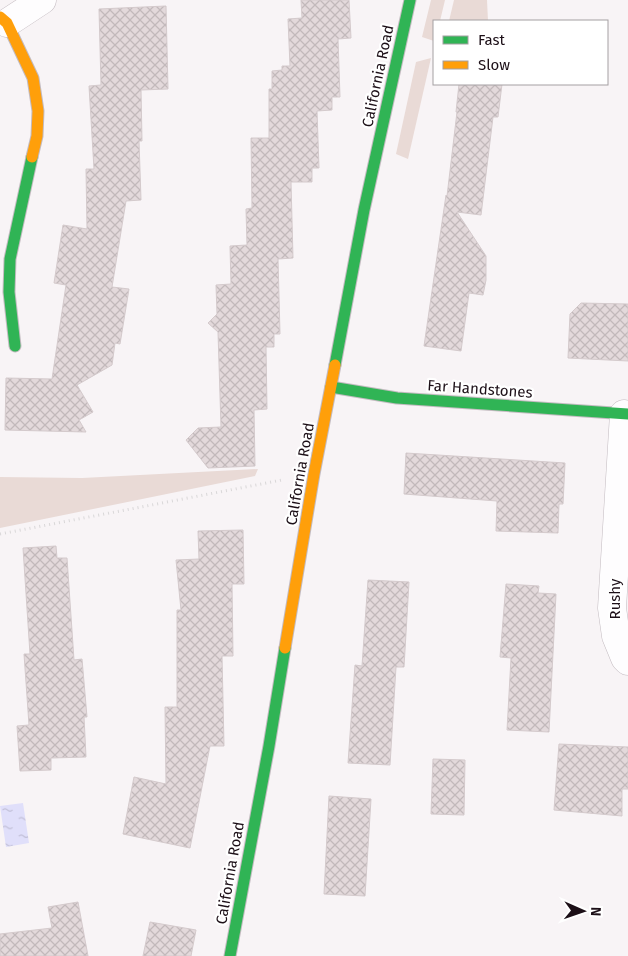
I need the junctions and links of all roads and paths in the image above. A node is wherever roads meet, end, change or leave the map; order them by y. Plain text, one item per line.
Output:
1 (42, 0) edge
2 (410, 0) edge
3 (3, 20) edge
4 (5, 292) edge
5 (15, 346) dead end
6 (331, 387) junction
7 (626, 414) edge
8 (314, 474) junction
9 (0, 534) edge
10 (628, 661) edge
11 (230, 956) edge

1 - 3 street
2 - 6 street, California Road
3 - 4 street
4 - 5 street
6 - 7 street, Far Handstones
6 - 8 street, California Road
7 - 10 street, Rushy
8 - 9 path
8 - 11 street, California Road

